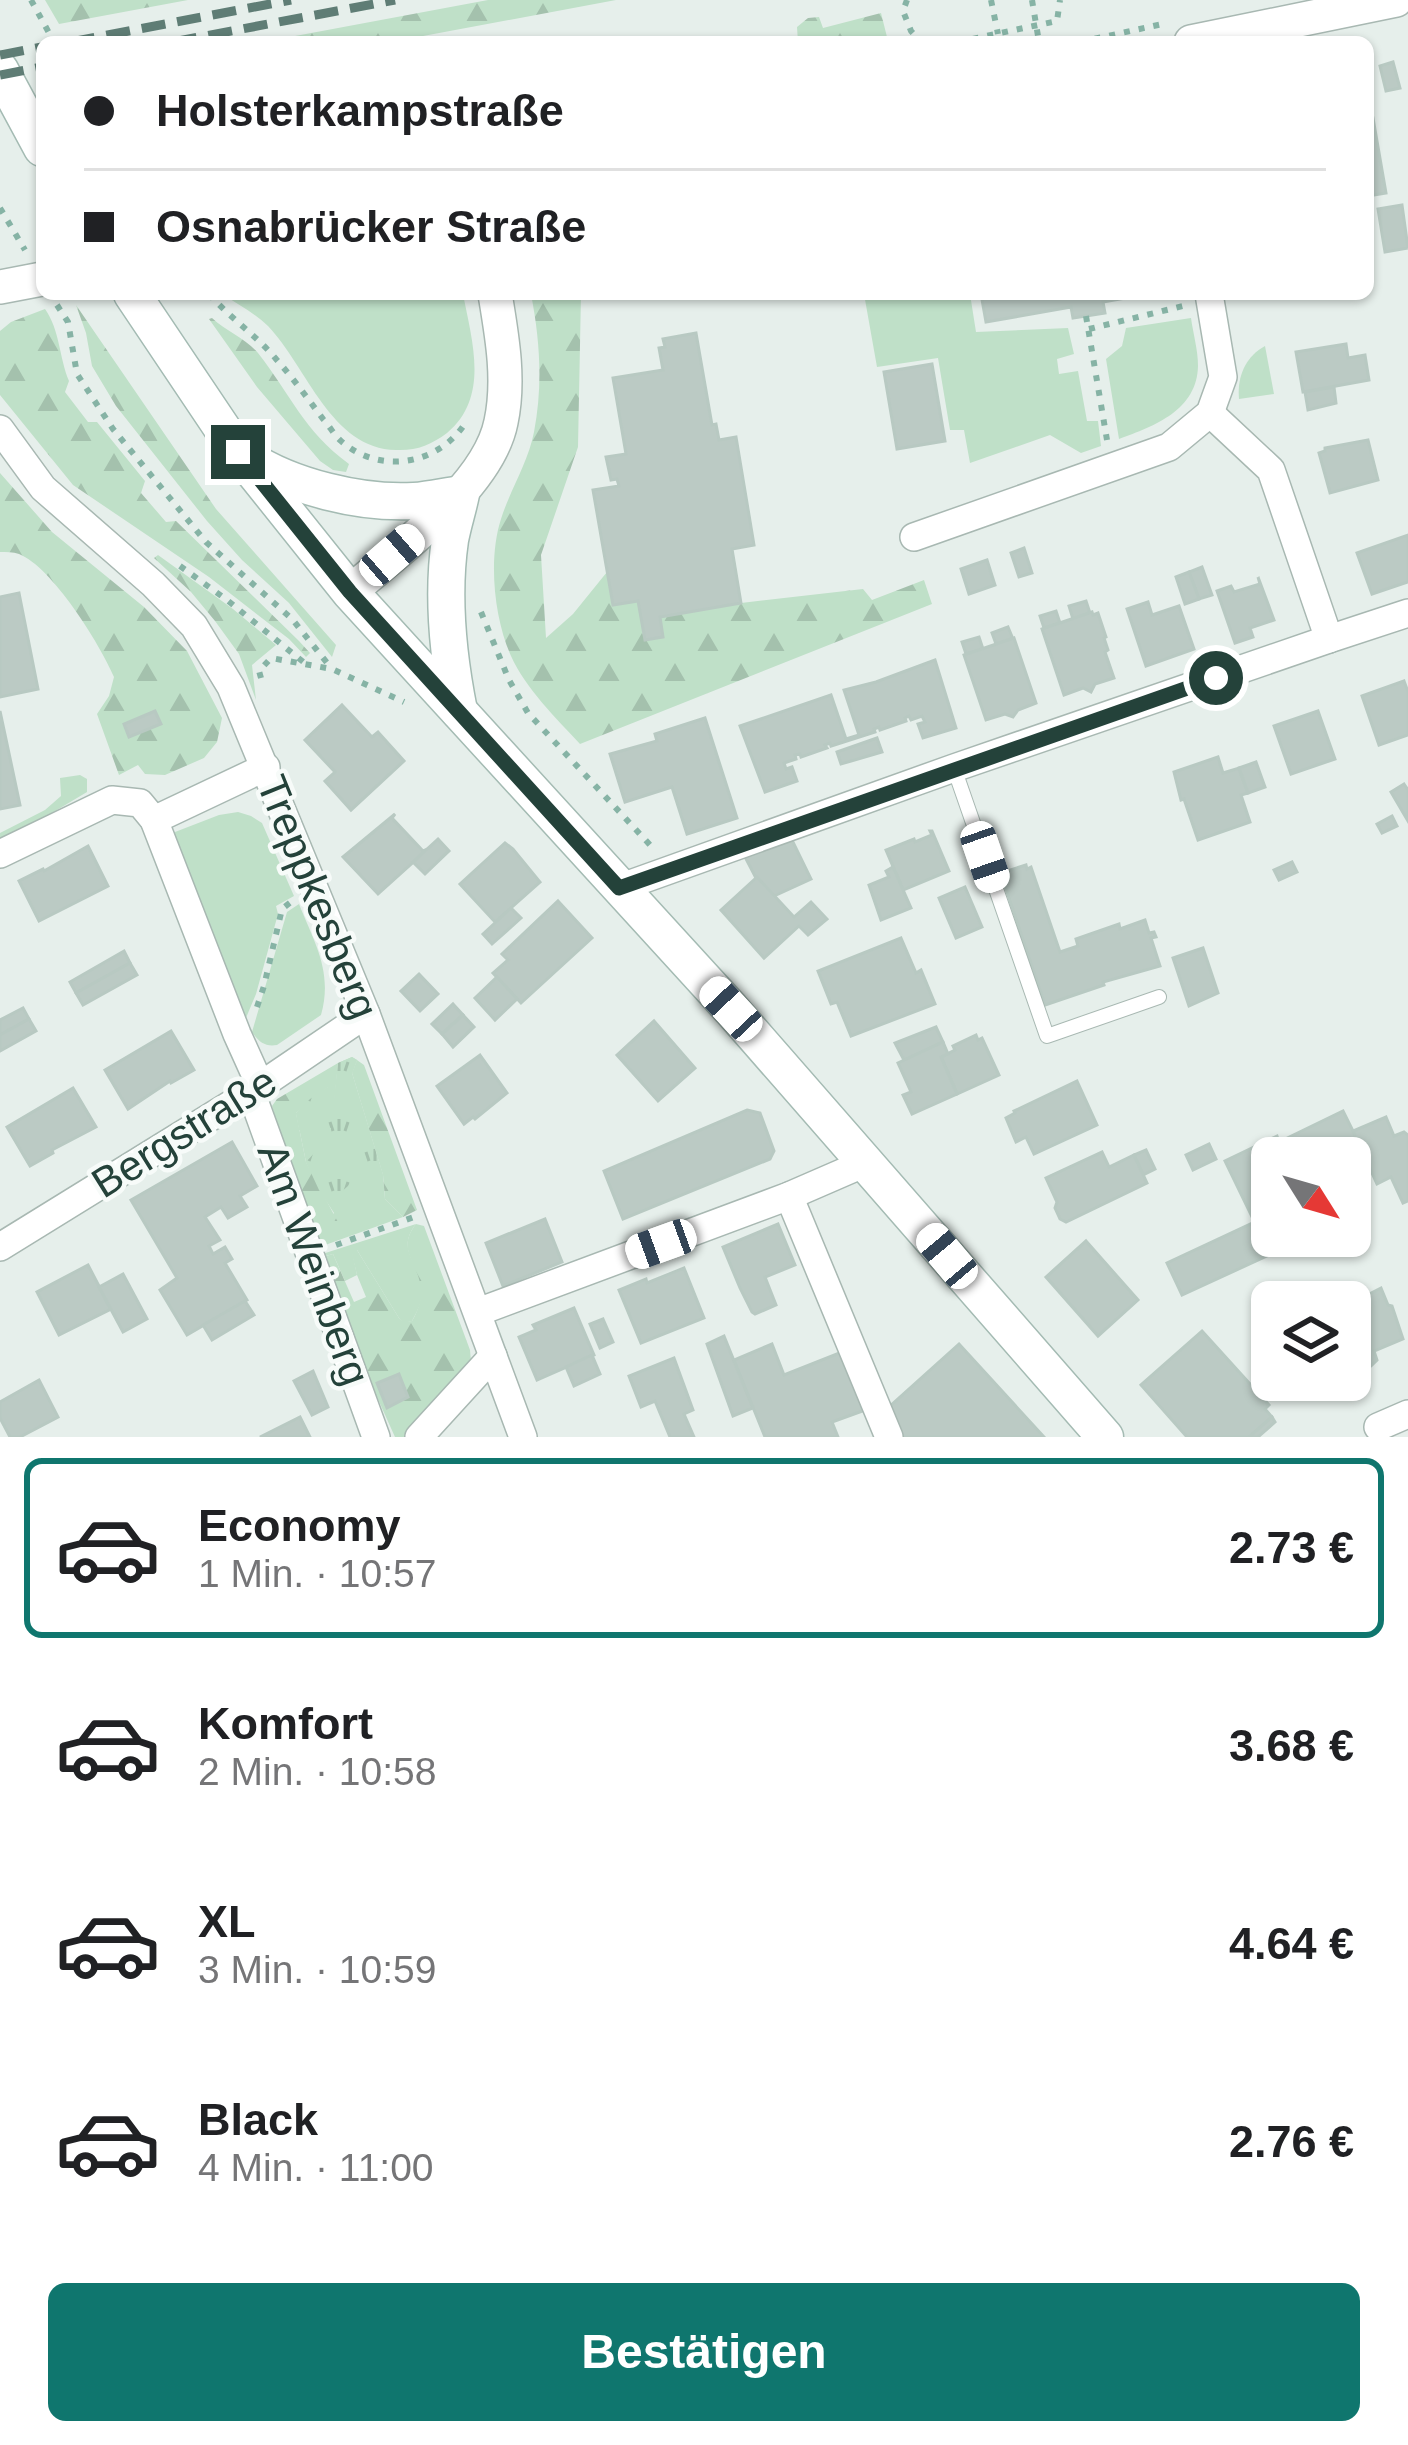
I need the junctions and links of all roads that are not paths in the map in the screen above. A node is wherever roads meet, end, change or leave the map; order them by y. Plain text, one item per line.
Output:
1 (1396, 0) edge
2 (1219, 36) edge
3 (0, 70) edge
4 (36, 137) edge
5 (36, 280) edge
6 (0, 287) edge
7 (136, 300) edge
8 (496, 300) edge
9 (1210, 300) edge
10 (1210, 413) junction
11 (0, 428) edge
12 (238, 452) junction
13 (461, 494) junction
14 (914, 537) dead end
15 (350, 592) junction
16 (1408, 613) edge
17 (1329, 639) junction
18 (460, 715) junction
19 (266, 767) junction
20 (954, 768) junction
21 (154, 820) junction
22 (0, 854) edge
23 (619, 888) junction
24 (1160, 997) dead end
25 (366, 1014) junction
26 (256, 1088) junction
27 (865, 1163) junction
28 (788, 1196) junction
29 (0, 1247) edge
30 (478, 1312) junction
31 (493, 1356) junction
32 (1408, 1414) edge
33 (1378, 1426) dead end
34 (376, 1437) edge
35 (419, 1437) edge
36 (523, 1437) edge
37 (889, 1437) edge
38 (1105, 1437) edge

1 - 2 street
3 - 4 main road
5 - 6 street
7 - 12 main road
8 - 13 street
9 - 10 street
10 - 14 street
10 - 17 street
11 - 19 street, Treppkesberg
12 - 13 main road
12 - 15 main road
13 - 15 street
13 - 18 main road
15 - 18 main road
16 - 17 street
17 - 20 street
18 - 23 main road
19 - 21 street
19 - 25 street, Treppkesberg
20 - 23 street
20 - 24 lane
21 - 22 street
21 - 26 street, Am Weinberg
23 - 27 main road
25 - 26 street, Bergstraße
25 - 30 street, Treppkesberg
26 - 29 street, Bergstraße
26 - 34 street, Am Weinberg
27 - 28 street
27 - 38 main road
28 - 30 street
28 - 37 street
30 - 31 street, Treppkesberg
31 - 35 street
31 - 36 street, Treppkesberg
32 - 33 street

